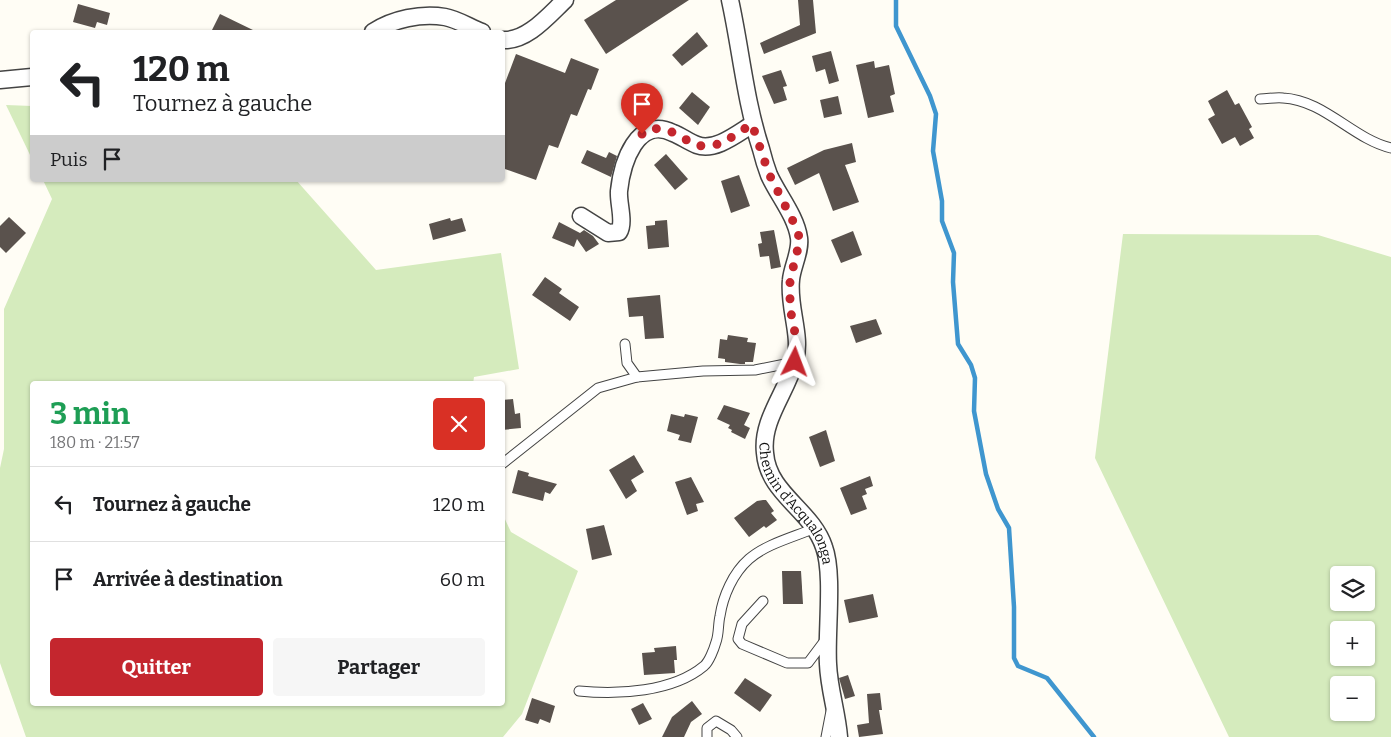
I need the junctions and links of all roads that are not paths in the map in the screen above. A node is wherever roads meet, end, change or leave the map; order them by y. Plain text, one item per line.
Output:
1 (565, 0) edge
2 (730, 0) edge
3 (377, 30) edge
4 (477, 30) edge
5 (505, 40) edge
6 (30, 77) edge
7 (0, 80) edge
8 (1260, 99) dead end
9 (752, 124) junction
10 (1391, 148) edge
11 (581, 216) dead end
12 (625, 344) dead end
13 (795, 362) junction
14 (637, 377) junction
15 (505, 462) edge
16 (814, 528) junction
17 (763, 601) dead end
18 (828, 637) junction
19 (579, 692) dead end
20 (838, 734) edge
21 (707, 737) edge
22 (737, 737) edge

1 - 5 street
2 - 9 street, Chemin d'Acqualonga
3 - 4 street
6 - 7 street
8 - 10 lane
9 - 11 street
9 - 13 street, Chemin d'Acqualonga
12 - 14 lane
13 - 14 lane
13 - 16 street, Chemin d'Acqualonga
14 - 15 lane
16 - 18 street, Chemin d'Acqualonga
16 - 19 lane
17 - 18 lane
18 - 20 street, Chemin d'Acqualonga
21 - 22 lane

